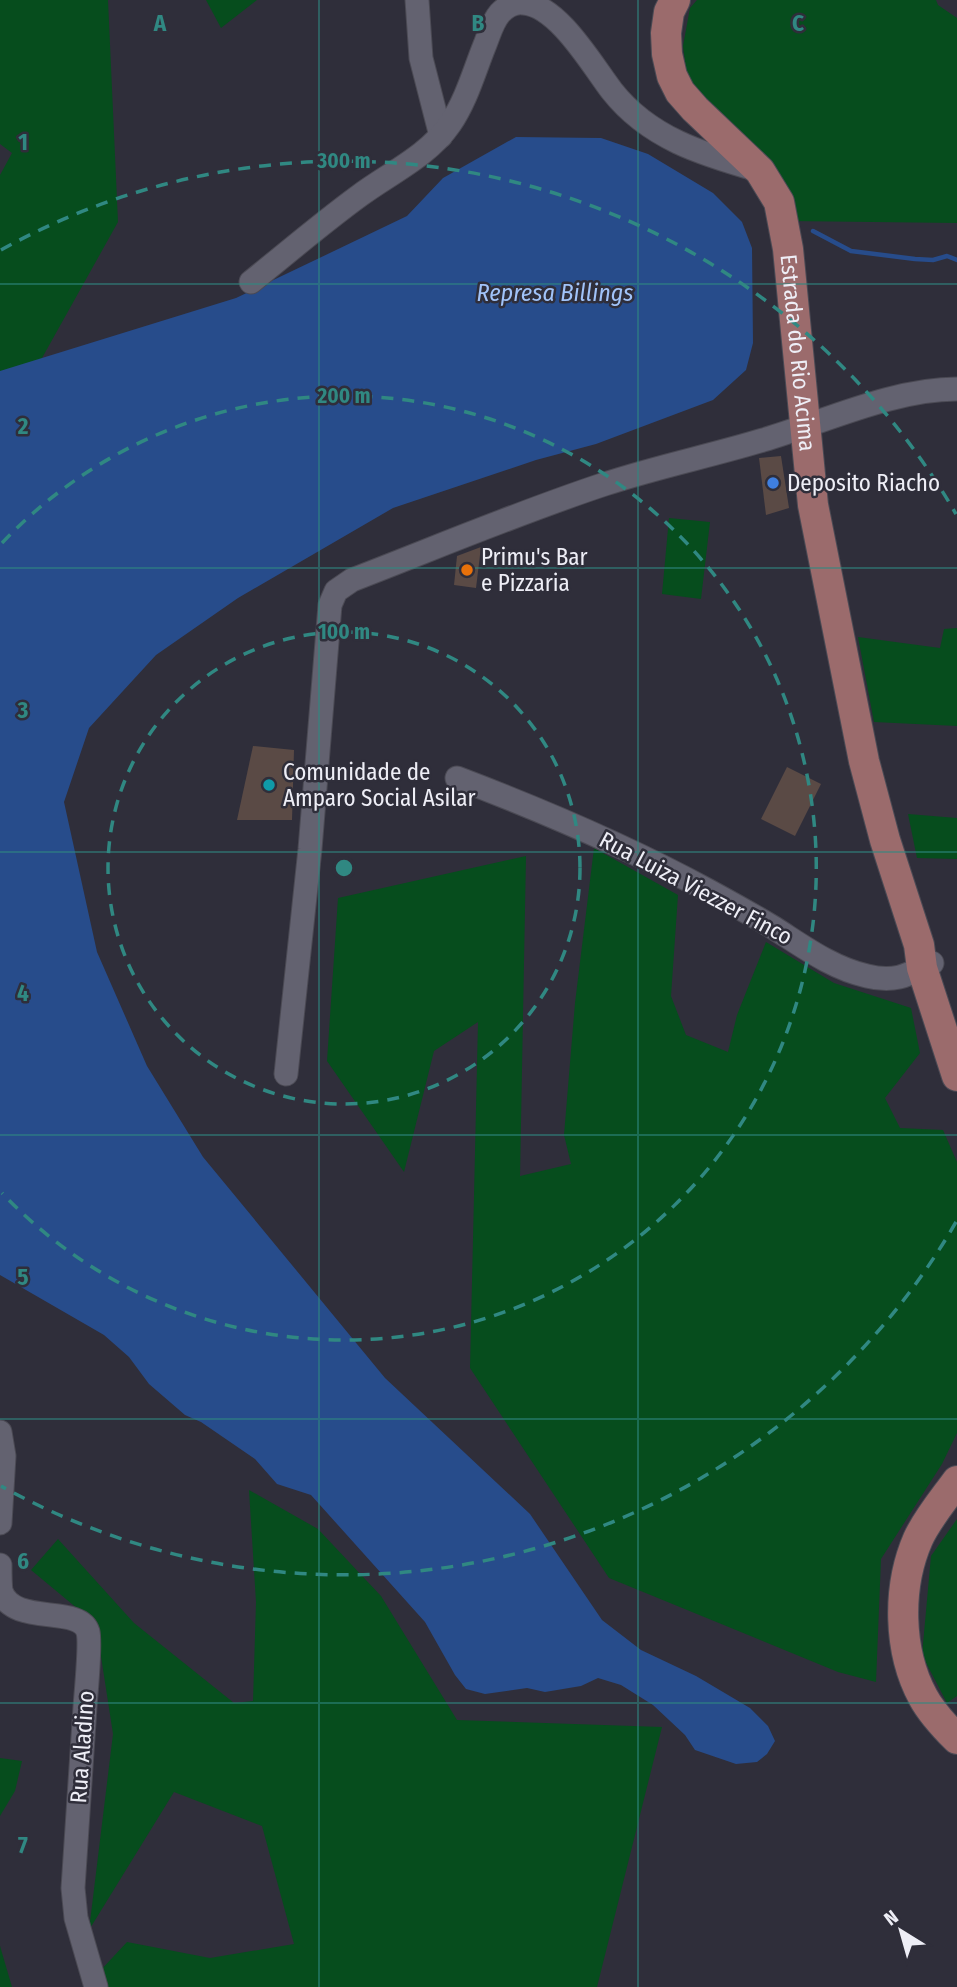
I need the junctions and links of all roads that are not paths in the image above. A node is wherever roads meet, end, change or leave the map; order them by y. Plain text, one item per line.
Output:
1 (416, 0) edge
2 (675, 0) edge
3 (441, 136) junction
4 (760, 171) junction
5 (251, 282) dead end
6 (957, 389) edge
7 (804, 425) junction
8 (457, 778) dead end
9 (925, 959) junction
10 (957, 1019) edge
11 (286, 1074) dead end
12 (957, 1076) edge
13 (0, 1432) edge
14 (957, 1481) edge
15 (0, 1523) edge
16 (0, 1565) edge
17 (957, 1739) edge
18 (96, 1987) edge

1 - 3 street
2 - 4 main road, Estrada do Rio Acima
3 - 4 street
3 - 5 street
4 - 7 main road, Estrada do Rio Acima
6 - 7 street
7 - 9 main road, Estrada do Rio Acima
7 - 11 street
8 - 9 street, Rua Luiza Viezzer Finco
9 - 10 main road, Estrada do Rio Acima
9 - 12 main road, Estrada do Rio Acima
13 - 15 street
14 - 17 main road
16 - 18 street, Rua Aladino

